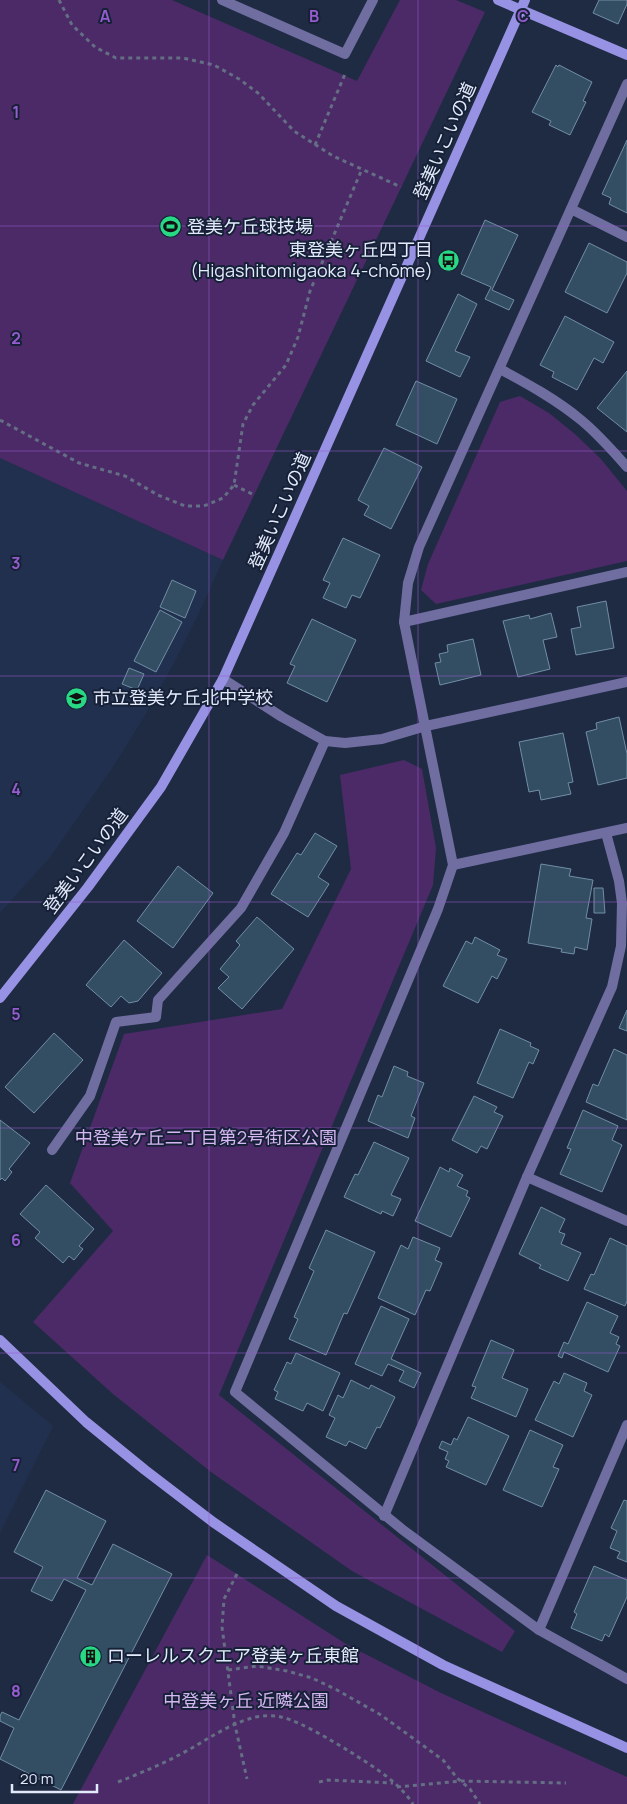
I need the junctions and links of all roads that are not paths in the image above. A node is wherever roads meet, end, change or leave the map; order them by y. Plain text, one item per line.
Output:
1 (222, 0) edge
2 (373, 0) edge
3 (498, 0) edge
4 (523, 4) edge
5 (627, 55) edge
6 (627, 84) edge
7 (571, 209) junction
8 (627, 237) edge
9 (500, 369) junction
10 (627, 467) edge
11 (627, 572) edge
12 (404, 622) junction
13 (223, 679) junction
14 (627, 682) edge
15 (426, 726) junction
16 (325, 741) junction
17 (627, 828) edge
18 (606, 833) junction
19 (453, 865) junction
20 (0, 998) edge
21 (52, 1150) dead end
22 (527, 1177) junction
23 (627, 1221) edge
24 (0, 1340) edge
25 (627, 1425) edge
26 (384, 1516) junction
27 (539, 1630) junction
28 (627, 1679) edge
29 (627, 1748) edge

1 - 2 street
3 - 4 street
4 - 5 street
4 - 13 street, 登美いこいの道
6 - 7 street
7 - 8 street
7 - 9 street
9 - 10 street
9 - 12 street
11 - 12 street
12 - 15 street
13 - 16 street
13 - 20 street, 登美いこいの道
14 - 15 street
15 - 16 street
15 - 19 street
16 - 21 street
17 - 18 street
18 - 19 street
18 - 22 street
19 - 26 street
22 - 23 street
22 - 26 street
24 - 29 street
25 - 27 street
26 - 27 street
27 - 28 street

